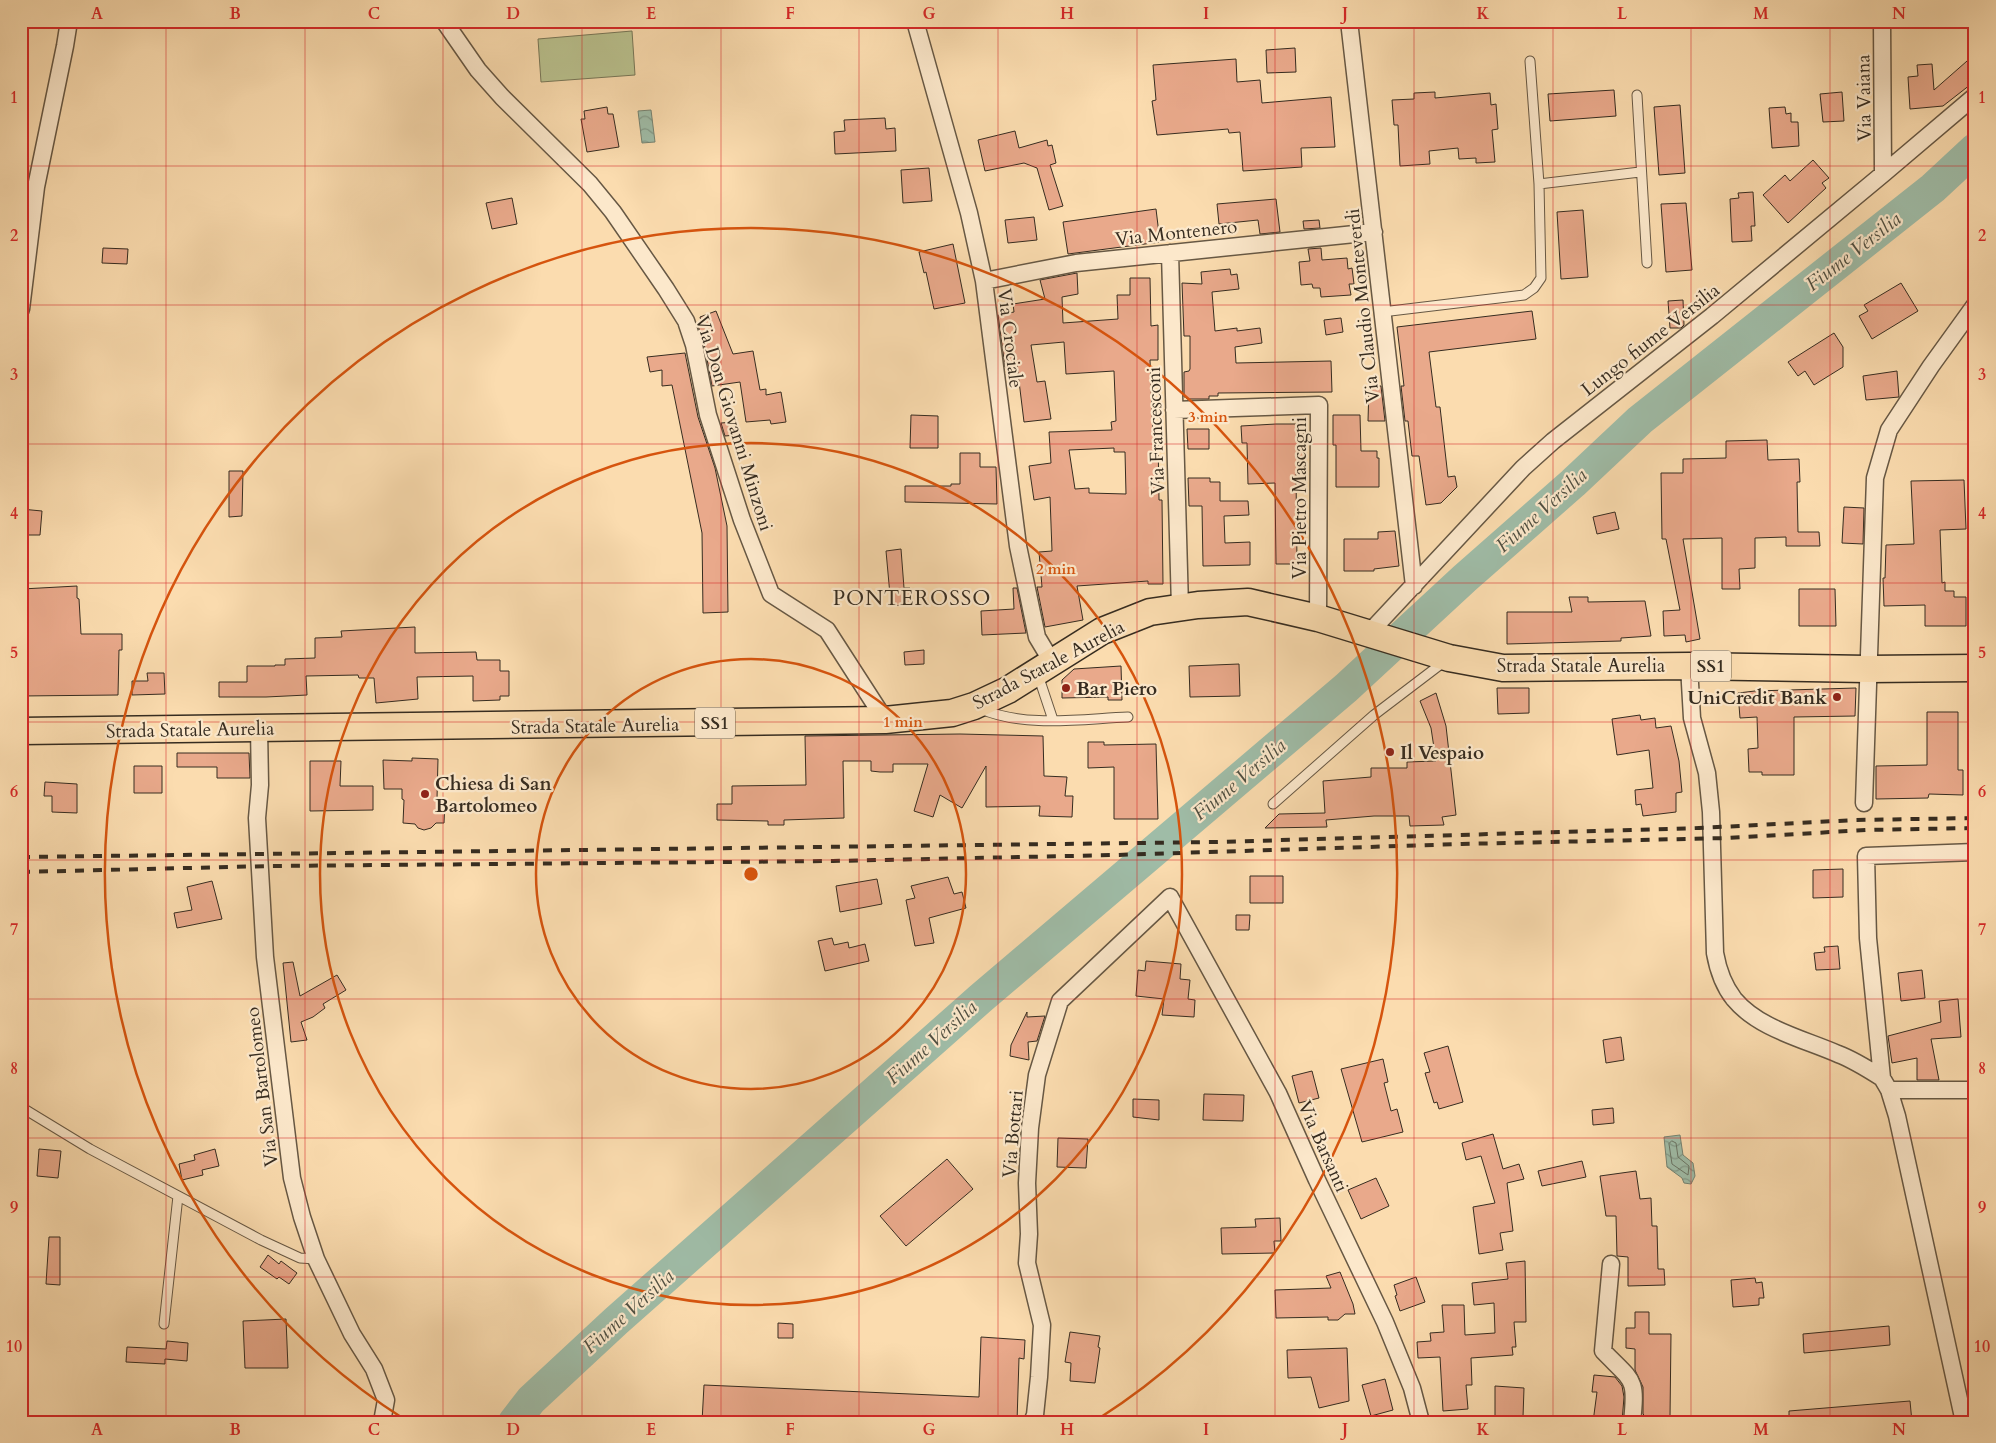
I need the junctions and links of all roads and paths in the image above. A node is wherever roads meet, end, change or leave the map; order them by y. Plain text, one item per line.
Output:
1 (69, 21) edge
2 (444, 21) edge
3 (915, 21) edge
4 (1349, 21) edge
5 (1882, 21) edge
6 (1530, 61) dead end
7 (1637, 95) dead end
8 (1975, 96) edge
9 (1640, 172) junction
10 (1883, 174) junction
11 (1538, 184) junction
12 (1374, 232) junction
13 (1170, 252) junction
14 (1646, 263) dead end
15 (984, 281) junction
16 (1975, 305) edge
17 (21, 309) edge
18 (1382, 312) junction
19 (1174, 410) junction
20 (1414, 586) junction
21 (1180, 608) junction
22 (1318, 618) junction
23 (1374, 634) junction
24 (1449, 658) junction
25 (1689, 666) junction
26 (1045, 667) junction
27 (1975, 668) edge
28 (1868, 669) junction
29 (974, 706) junction
30 (1128, 717) dead end
31 (885, 720) junction
32 (1053, 720) junction
33 (258, 728) junction
34 (21, 731) edge
35 (1273, 804) dead end
36 (1864, 804) dead end
37 (1975, 852) edge
38 (1170, 897) joint
39 (1886, 1084) junction
40 (1975, 1090) edge
41 (21, 1107) edge
42 (178, 1196) junction
43 (316, 1259) junction
44 (1611, 1264) dead end
45 (164, 1324) dead end
46 (382, 1422) edge
47 (1032, 1422) edge
48 (1421, 1422) edge
49 (1632, 1422) edge
50 (1964, 1422) edge

1 - 17 street
2 - 31 street, Via Don Giovanni Minzoni
3 - 15 street, Via Crociale
4 - 12 street, Via Claudio Monteverdi
5 - 10 street, Via Vaiana
6 - 11 lane
7 - 9 lane
8 - 10 street, Lungo fiume Versilia
9 - 11 lane
9 - 14 lane
10 - 20 street, Lungo fiume Versilia
11 - 18 lane
12 - 13 street, Via Montenero
12 - 18 street, Via Claudio Monteverdi
13 - 15 street, Via Montenero
13 - 19 street, Via Francesconi
15 - 26 street, Via Crociale
16 - 28 street
18 - 20 street, Via Claudio Monteverdi
19 - 21 street, Via Francesconi
19 - 22 street, Via Pietro Mascagni
20 - 23 street, Lungo fiume Versilia
21 - 22 main road, Strada Statale Aurelia / SS1
21 - 26 main road, Strada Statale Aurelia / SS1
22 - 23 main road, Strada Statale Aurelia / SS1
23 - 24 main road, Strada Statale Aurelia / SS1
24 - 25 main road, Strada Statale Aurelia / SS1
24 - 35 lane
25 - 28 main road, Strada Statale Aurelia / SS1
25 - 39 street
26 - 29 main road, Strada Statale Aurelia / SS1
26 - 32 lane
27 - 28 main road, Strada Statale Aurelia / SS1
28 - 36 street
29 - 31 main road, Strada Statale Aurelia / SS1
29 - 32 lane
30 - 32 lane
31 - 33 main road, Strada Statale Aurelia / SS1
33 - 34 main road, Strada Statale Aurelia / SS1
33 - 43 street, Via San Bartolomeo
37 - 39 street
38 - 47 street, Via Bottari
38 - 48 street, Via Barsanti
39 - 40 street
39 - 50 street
41 - 42 lane
42 - 43 lane
42 - 45 lane
43 - 46 street, Via San Bartolomeo
44 - 49 street

